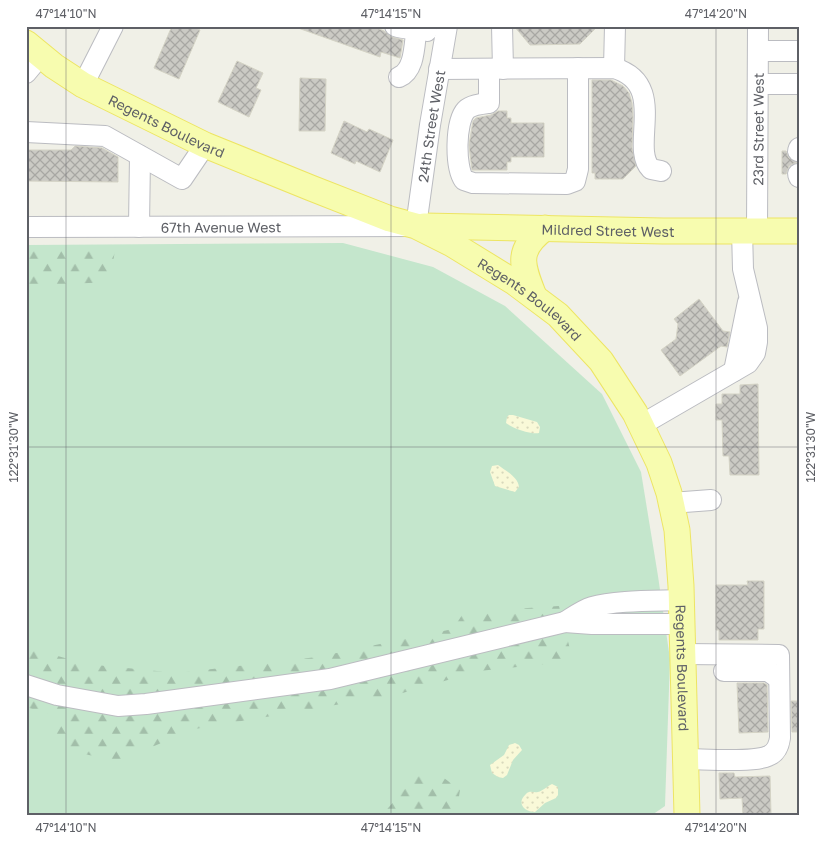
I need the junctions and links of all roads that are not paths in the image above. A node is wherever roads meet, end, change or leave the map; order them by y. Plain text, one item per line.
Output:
1 (113, 26) edge
2 (395, 26) edge
3 (502, 26) edge
4 (615, 26) edge
5 (758, 26) edge
6 (417, 27) edge
7 (446, 32) edge
8 (758, 51) junction
9 (799, 51) edge
10 (31, 57) edge
11 (578, 68) junction
12 (614, 68) junction
13 (440, 69) junction
14 (496, 69) junction
15 (399, 77) dead end
16 (83, 84) junction
17 (758, 84) junction
18 (799, 84) edge
19 (26, 132) edge
20 (204, 145) junction
21 (140, 156) junction
22 (661, 171) dead end
23 (416, 226) junction
24 (26, 227) edge
25 (140, 227) junction
26 (545, 228) junction
27 (750, 230) junction
28 (799, 231) edge
29 (534, 296) junction
30 (641, 425) junction
31 (711, 500) dead end
32 (671, 503) junction
33 (682, 600) junction
34 (565, 622) junction
35 (682, 624) junction
36 (683, 654) junction
37 (724, 671) dead end
38 (779, 679) junction
39 (26, 685) edge
40 (686, 759) junction
41 (687, 815) edge

1 - 16 street
2 - 6 street
3 - 14 street
4 - 12 street
5 - 8 street, 23rd Street West
6 - 7 street
6 - 15 street
7 - 13 street, 24th Street West
8 - 9 street
8 - 17 street, 23rd Street West
10 - 16 main road, Regents Boulevard
11 - 12 street
11 - 14 street
11 - 14 street
12 - 22 street
13 - 14 street
13 - 23 street, 24th Street West
16 - 20 main road, Regents Boulevard
17 - 18 street
17 - 27 street, 23rd Street West
19 - 21 street
20 - 21 street
20 - 23 main road, Regents Boulevard
21 - 25 street
23 - 25 street, 67th Avenue West
23 - 26 main road, Mildred Street West
23 - 29 main road, Regents Boulevard
24 - 25 street, 67th Avenue West
26 - 27 main road, Mildred Street West
26 - 29 main road
27 - 28 main road, Mildred Street West
27 - 30 street, 23rd Street West
29 - 30 main road, Regents Boulevard
30 - 32 main road, Regents Boulevard
31 - 32 street
32 - 33 main road, Regents Boulevard
33 - 34 street
33 - 35 main road, Regents Boulevard
34 - 35 street
34 - 39 street
35 - 36 main road, Regents Boulevard
36 - 38 street
36 - 40 main road, Regents Boulevard
37 - 38 street
38 - 40 street
40 - 41 main road, Regents Boulevard

